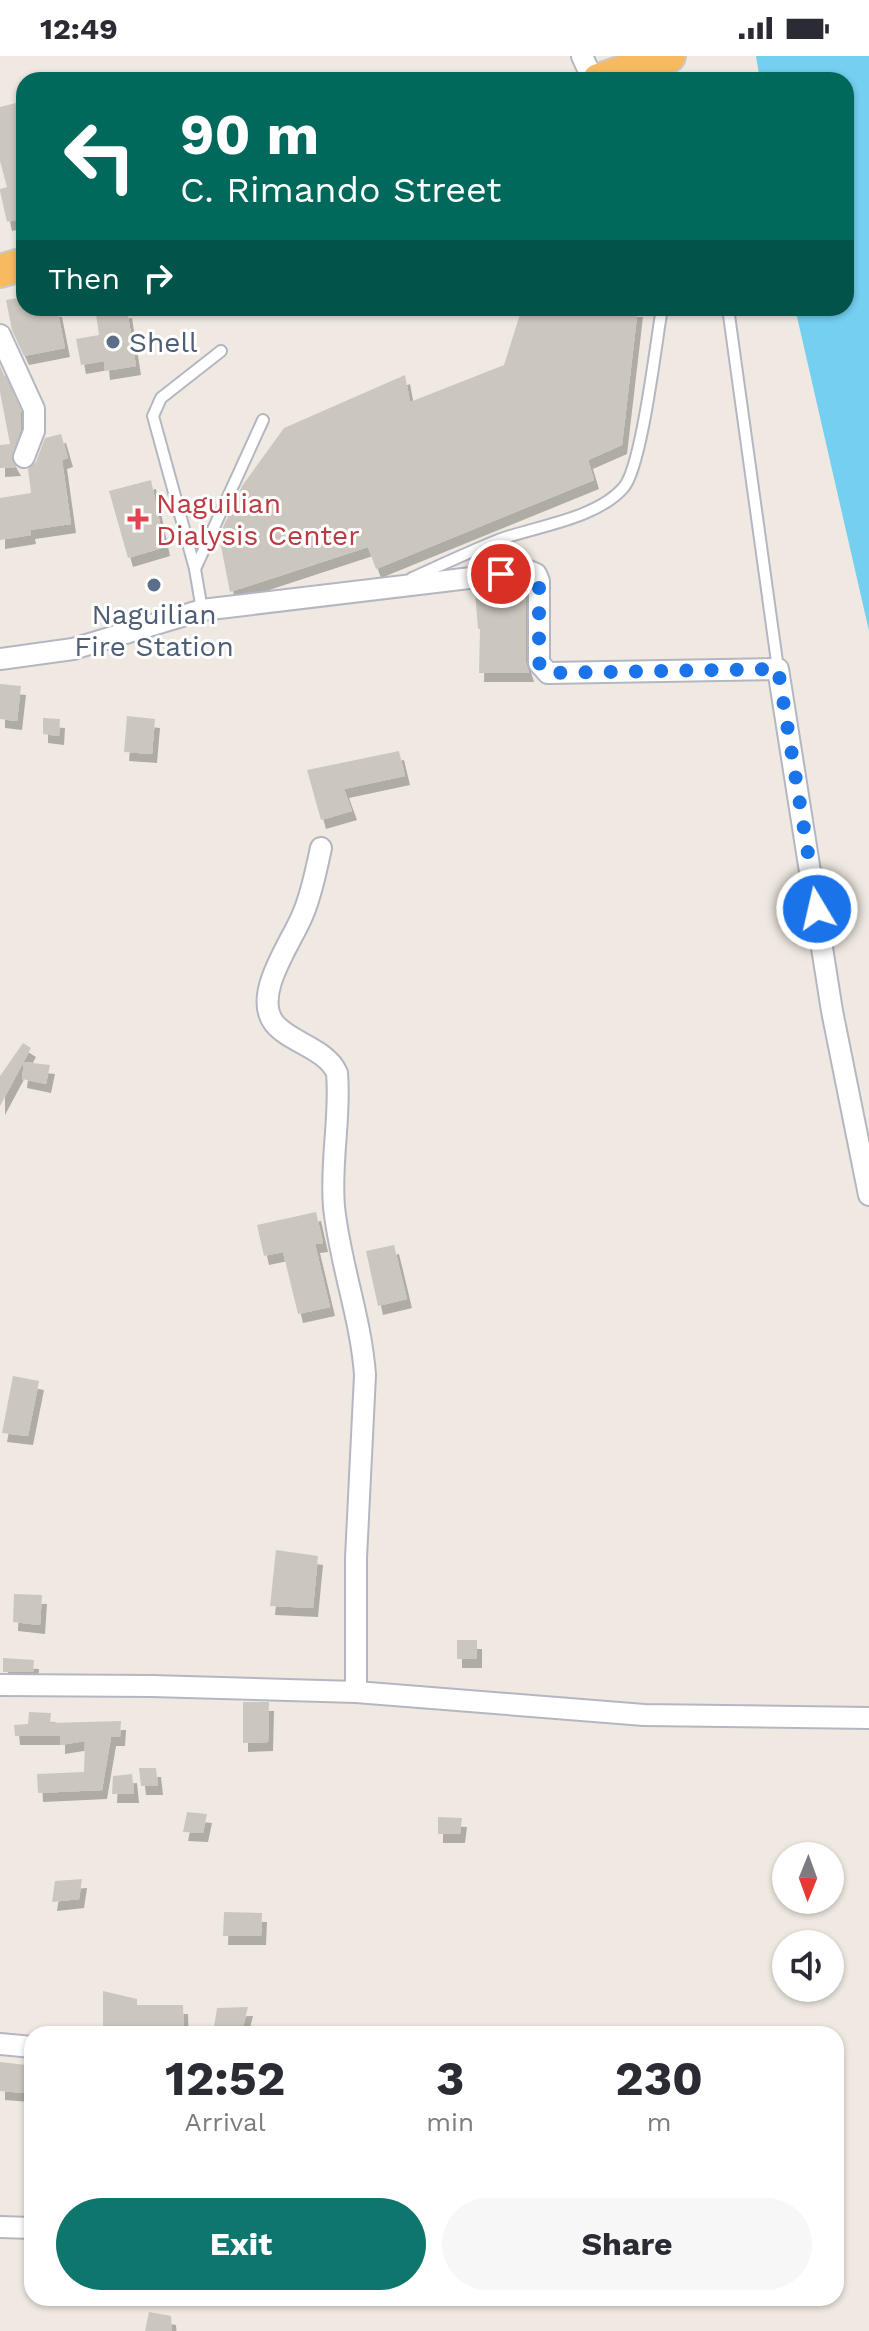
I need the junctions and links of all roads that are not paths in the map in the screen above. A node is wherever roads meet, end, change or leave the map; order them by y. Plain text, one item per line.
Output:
1 (664, 58) edge
2 (623, 72) edge
3 (661, 316) edge
4 (729, 316) edge
5 (0, 335) edge
6 (221, 351) dead end
7 (263, 420) dead end
8 (24, 457) dead end
9 (195, 569) junction
10 (391, 587) junction
11 (202, 610) junction
12 (0, 659) edge
13 (778, 669) junction
14 (321, 848) dead end
15 (869, 1195) edge
16 (0, 1685) edge
17 (356, 1692) junction
18 (869, 1718) edge
19 (0, 2044) edge
20 (24, 2046) edge
21 (0, 2227) edge
22 (24, 2228) edge

1 - 2 highway
3 - 10 lane
4 - 13 lane
5 - 8 street
6 - 9 lane
7 - 9 lane
9 - 11 lane
10 - 11 street
10 - 13 street
11 - 12 street
13 - 15 street
14 - 17 street
16 - 17 street
17 - 18 street
19 - 20 street
21 - 22 street

